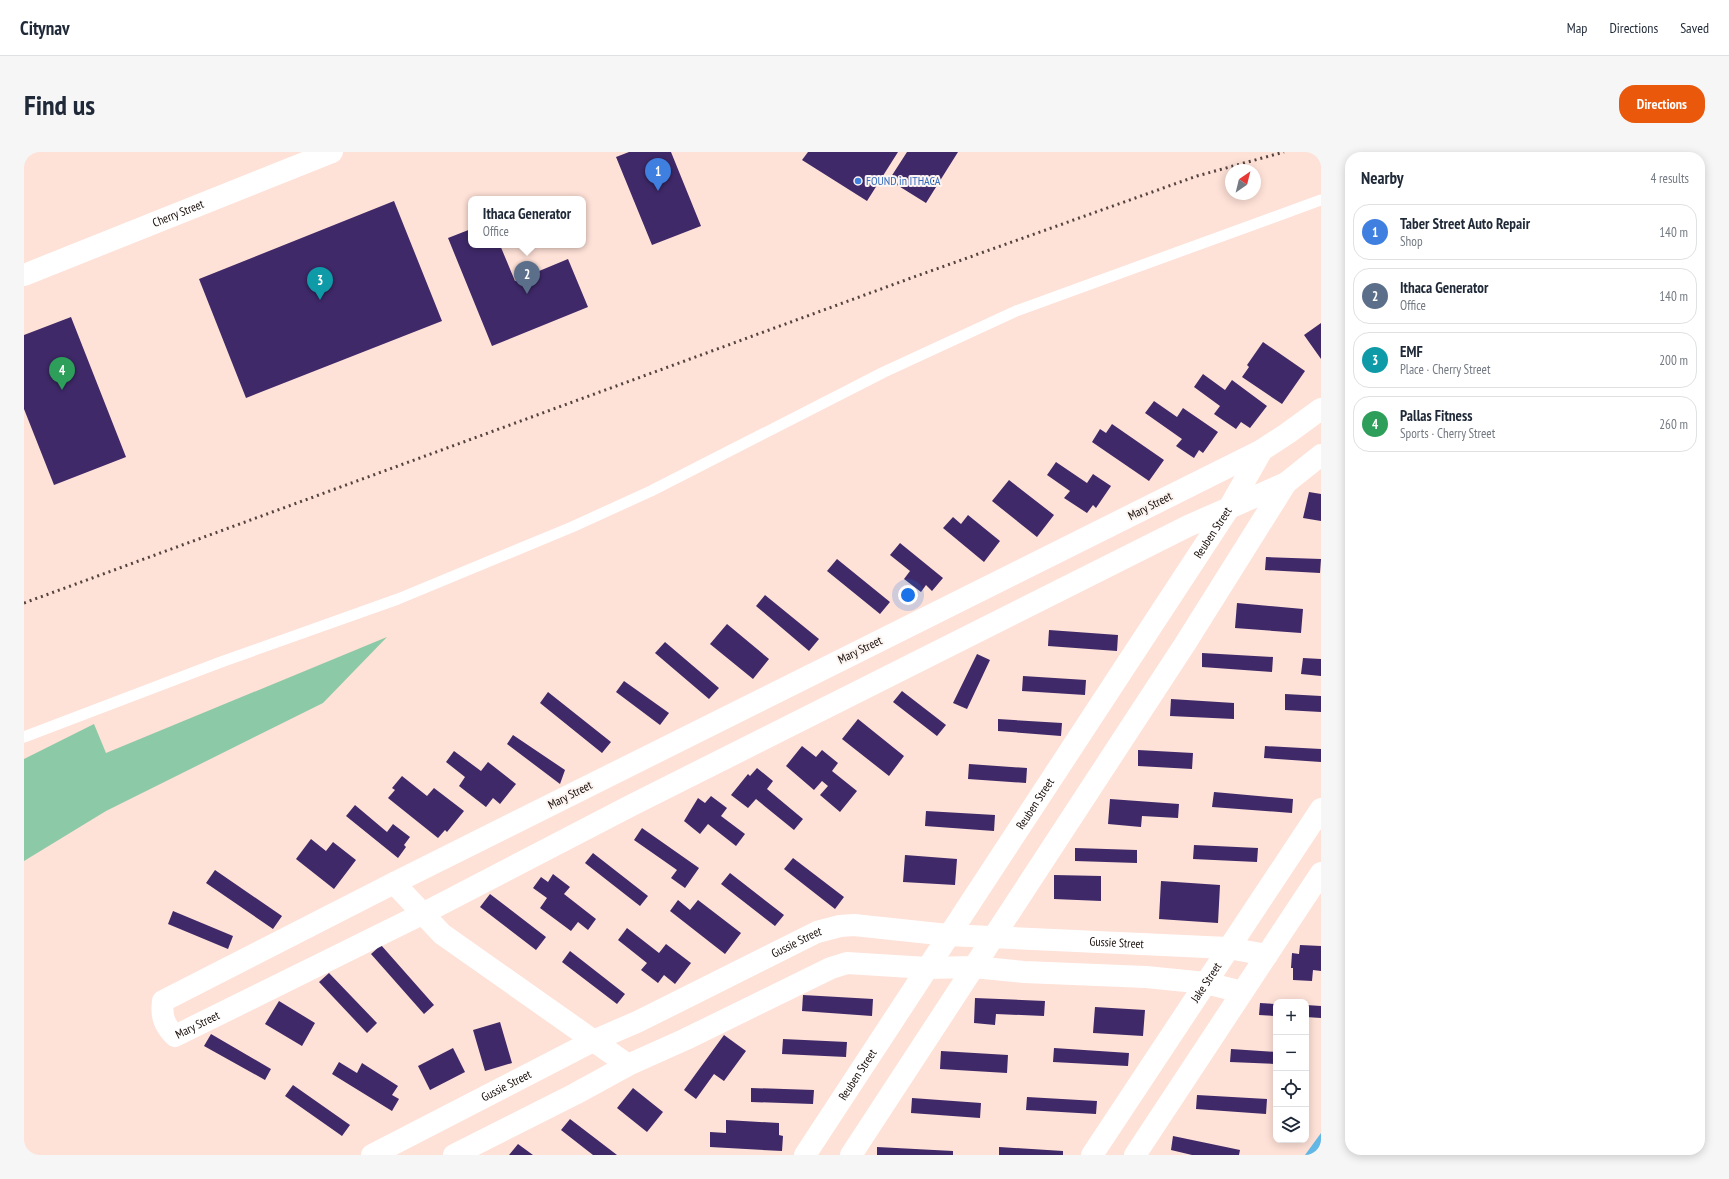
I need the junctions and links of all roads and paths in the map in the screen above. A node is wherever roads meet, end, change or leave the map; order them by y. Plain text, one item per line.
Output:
1 (332, 152) edge
2 (1321, 200) edge
3 (24, 275) edge
4 (1321, 409) edge
5 (1262, 450) junction
6 (1321, 455) edge
7 (1286, 483) junction
8 (1229, 508) junction
9 (24, 737) edge
10 (1321, 809) edge
11 (1321, 874) edge
12 (394, 883) junction
13 (424, 913) junction
14 (948, 935) junction
15 (993, 937) junction
16 (1228, 948) junction
17 (1267, 955) junction
18 (974, 967) junction
19 (927, 968) junction
20 (1206, 983) junction
21 (1242, 992) junction
22 (593, 1041) junction
23 (628, 1064) junction
24 (372, 1155) edge
25 (454, 1155) edge
26 (805, 1155) edge
27 (851, 1155) edge
28 (1092, 1155) edge
29 (1135, 1155) edge

1 - 3 street, Cherry Street
2 - 9 lane
4 - 5 street, Mary Street
5 - 8 street, Reuben Street
5 - 12 street, Mary Street
6 - 7 street, Mary Street
7 - 8 street, Mary Street
7 - 15 street
8 - 13 street, Mary Street
8 - 14 street, Reuben Street
10 - 16 street, Jake Street
11 - 17 street
12 - 13 street
12 - 13 street, Mary Street
13 - 22 street
14 - 15 street, Gussie Street
14 - 19 street, Reuben Street
14 - 22 street, Gussie Street
15 - 16 street, Gussie Street
15 - 18 street
16 - 17 street, Gussie Street
16 - 20 street, Jake Street
17 - 21 street
18 - 19 street
18 - 20 street
18 - 27 street
19 - 23 street
19 - 26 street, Reuben Street
20 - 21 street
20 - 28 street, Jake Street
21 - 29 street
22 - 23 street
22 - 24 street, Gussie Street
23 - 25 street

